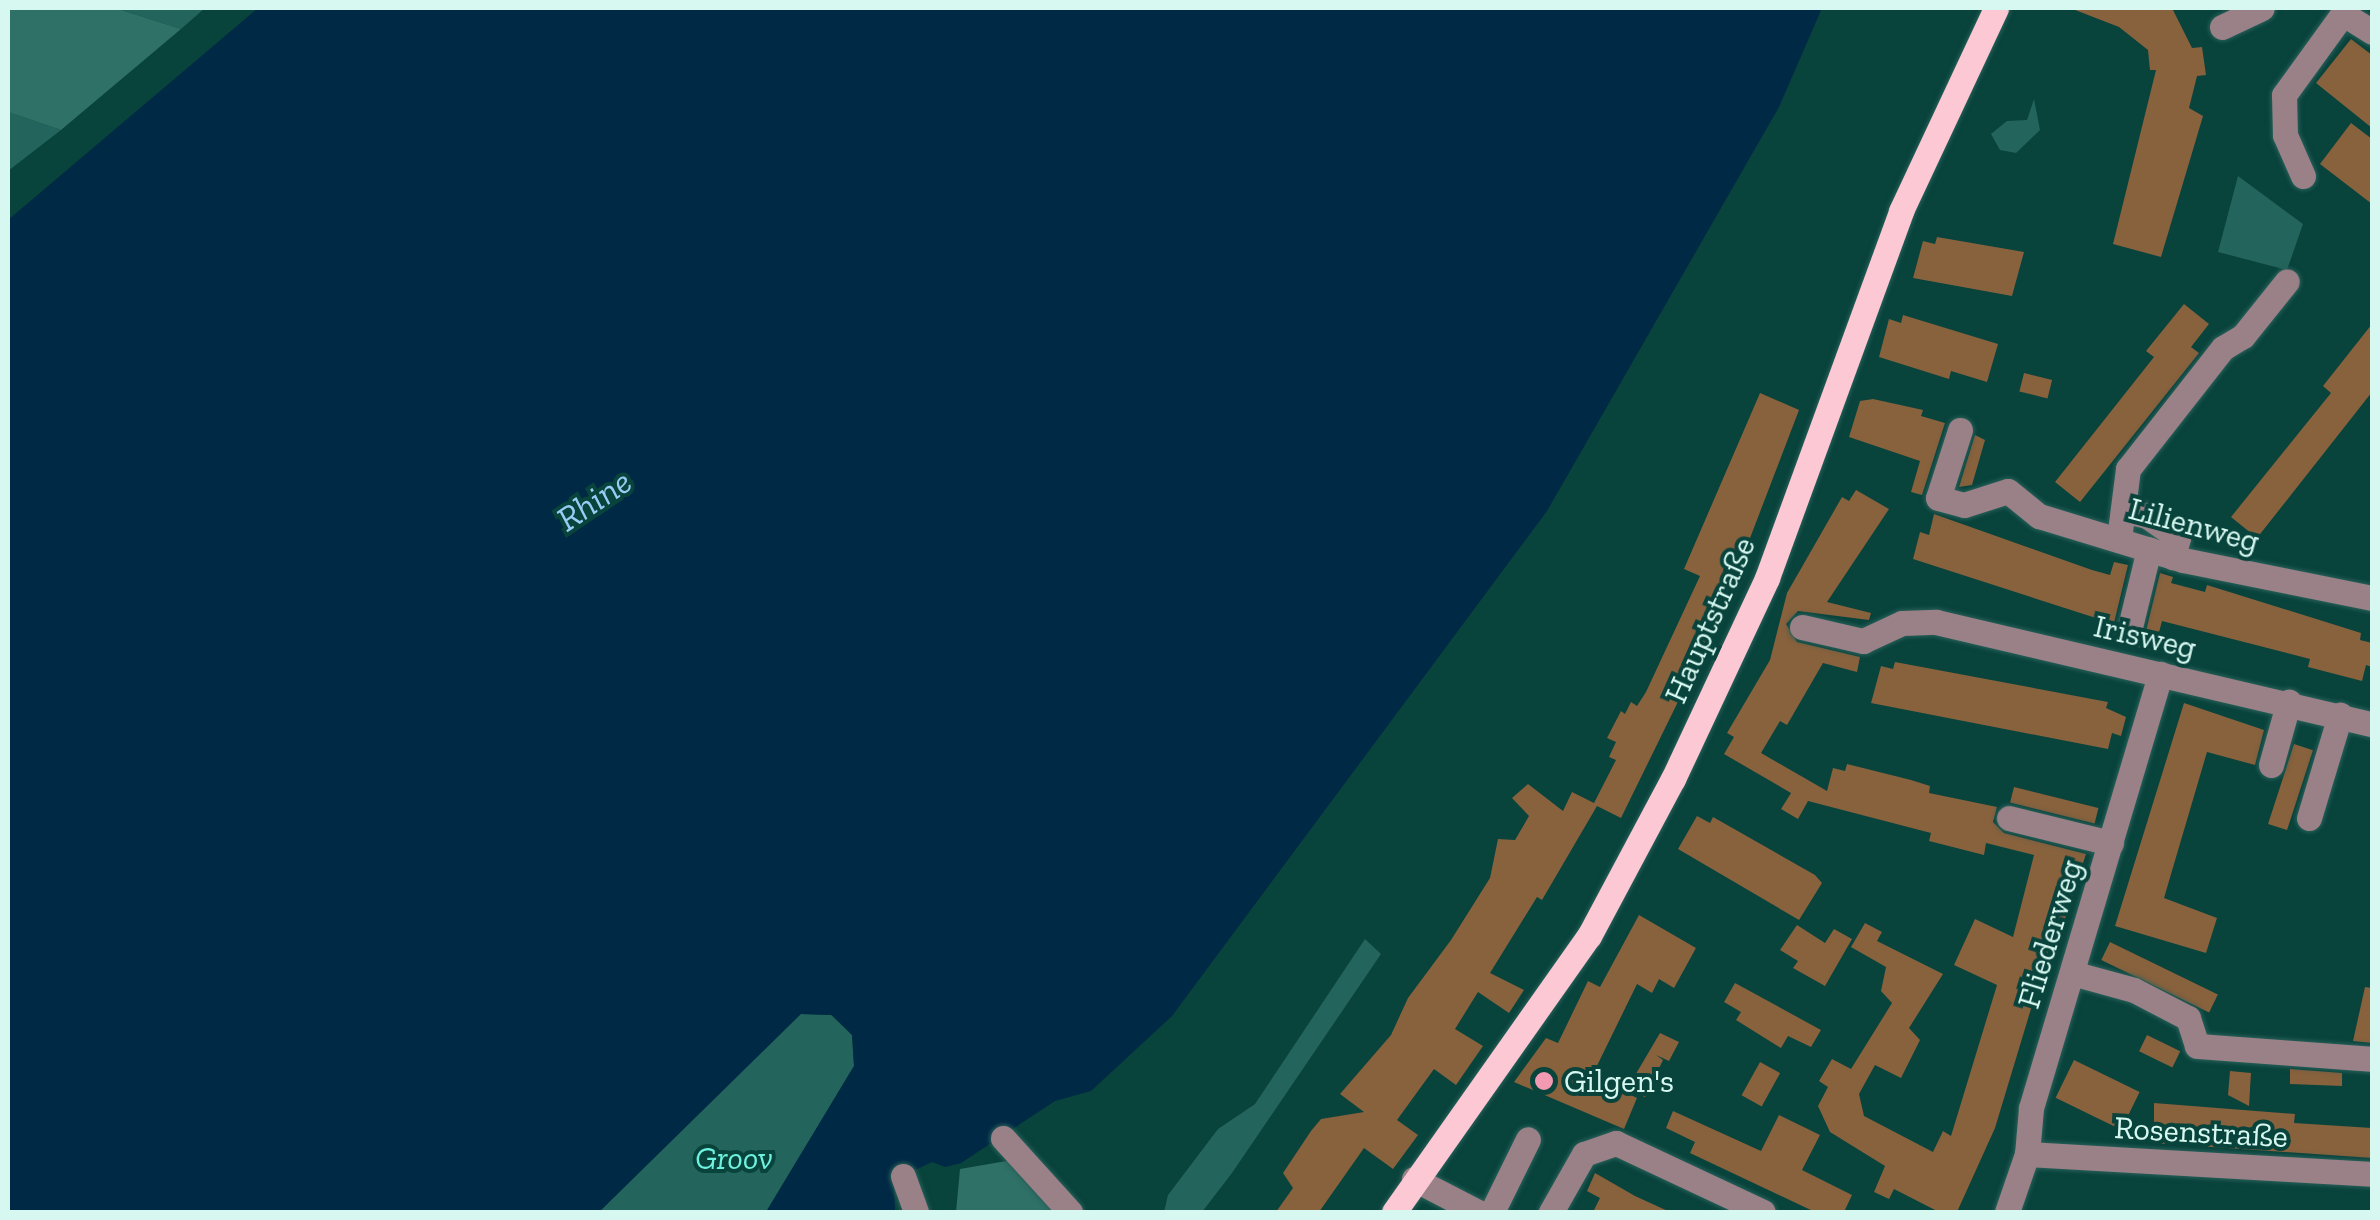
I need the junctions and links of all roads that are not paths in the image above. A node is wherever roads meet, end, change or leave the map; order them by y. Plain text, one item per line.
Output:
1 (1996, 8) edge
2 (2262, 8) edge
3 (2346, 11) edge
4 (2222, 27) dead end
5 (2372, 32) edge
6 (2303, 176) dead end
7 (2288, 280) dead end
8 (1960, 430) dead end
9 (2122, 510) junction
10 (2119, 539) junction
11 (2161, 553) junction
12 (2372, 598) edge
13 (1802, 627) dead end
14 (2129, 632) dead end
15 (2160, 674) junction
16 (2289, 701) junction
17 (2340, 714) junction
18 (2372, 724) edge
19 (2271, 764) dead end
20 (2009, 818) dead end
21 (2309, 818) dead end
22 (2111, 843) junction
23 (2072, 973) junction
24 (2372, 1059) edge
25 (1003, 1138) dead end
26 (1528, 1139) dead end
27 (2027, 1154) junction
28 (2372, 1174) edge
29 (902, 1176) dead end
30 (1414, 1178) junction
31 (916, 1212) edge
32 (1070, 1212) edge
33 (1394, 1212) edge
34 (1478, 1212) edge
35 (1492, 1212) edge
36 (1551, 1212) edge
37 (1763, 1212) edge
38 (2007, 1212) edge

1 - 30 main road, Hauptstraße
2 - 4 street
3 - 5 street
3 - 6 street
7 - 9 street
8 - 10 street, Lilienweg
9 - 10 street
9 - 11 street
10 - 11 street, Lilienweg
11 - 12 street, Lilienweg
11 - 14 street
13 - 15 street, Irisweg
15 - 16 street, Irisweg
15 - 22 street, Fliederweg
16 - 17 street, Irisweg
16 - 19 street
17 - 18 street, Irisweg
17 - 21 street
20 - 22 street
22 - 23 street, Fliederweg
23 - 24 street
23 - 27 street, Fliederweg
25 - 32 street
26 - 35 street
27 - 28 street, Rosenstraße
27 - 38 street, Fliederweg
29 - 31 street
30 - 33 main road, Hauptstraße
30 - 34 street
36 - 37 street

